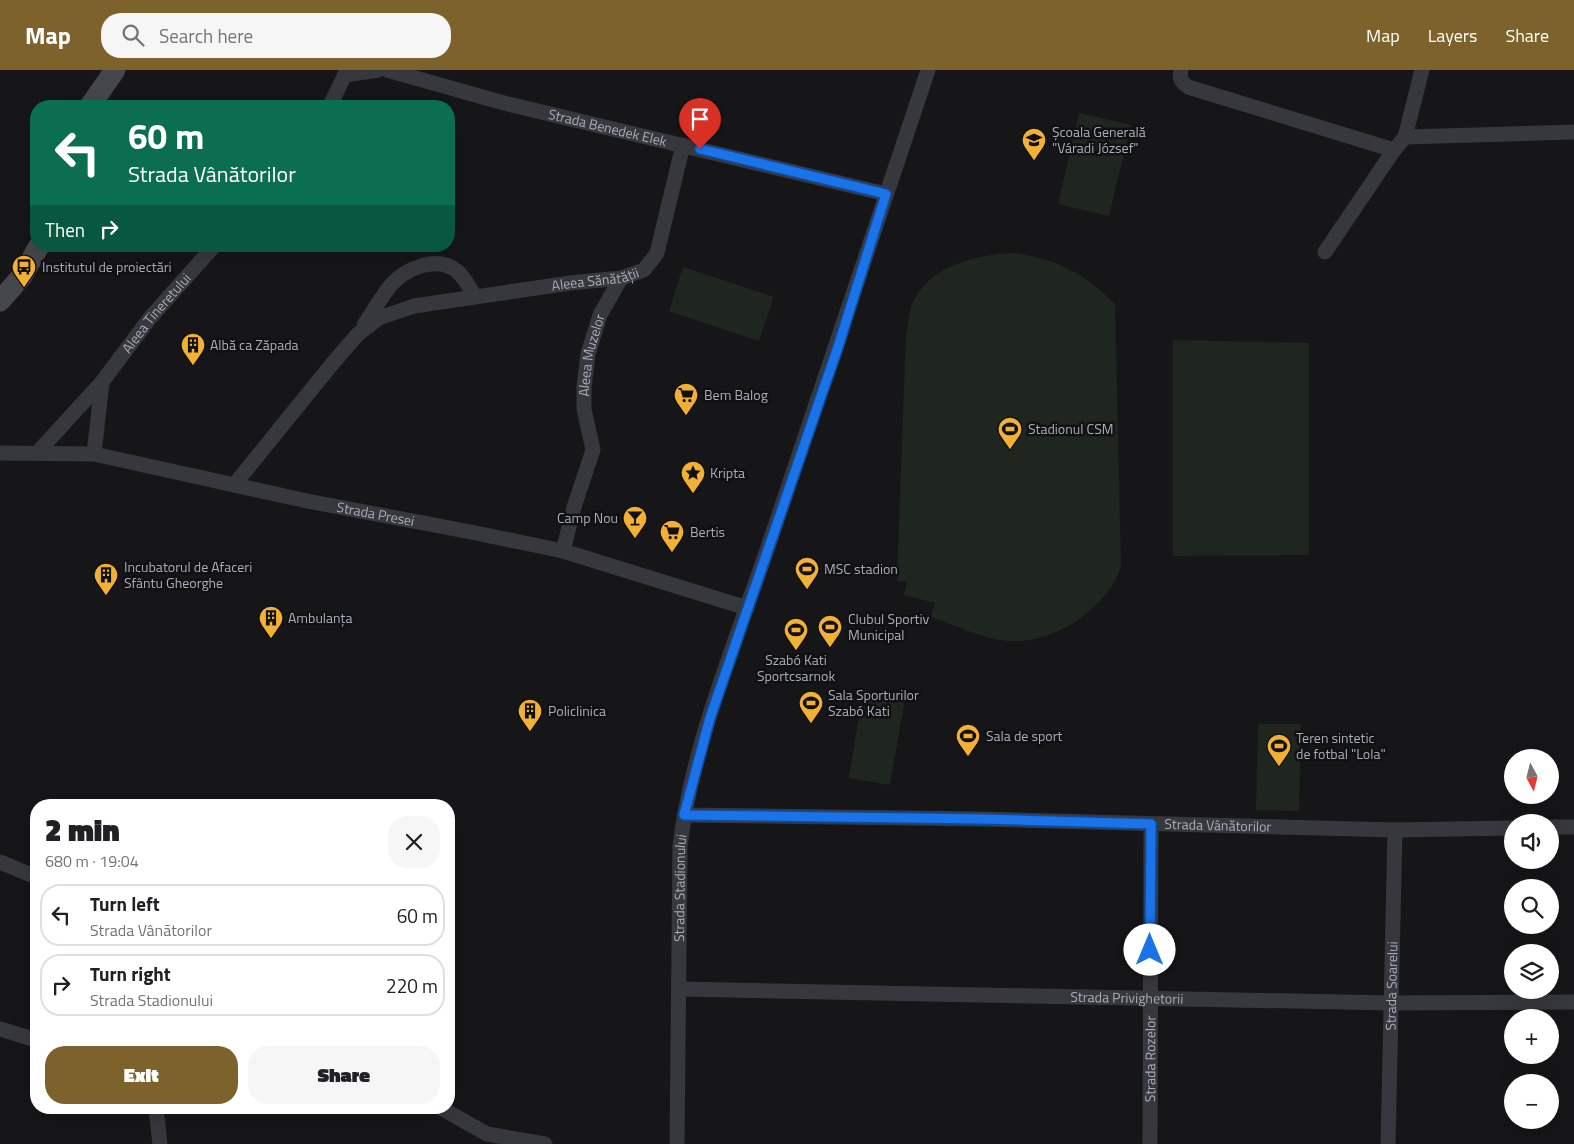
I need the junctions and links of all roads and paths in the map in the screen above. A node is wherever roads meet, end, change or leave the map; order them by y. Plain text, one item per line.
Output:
1 (115, 70) edge
2 (378, 70) edge
3 (387, 70) edge
4 (928, 70) edge
5 (1181, 70) edge
6 (1422, 70) edge
7 (346, 72) edge
8 (94, 100) edge
9 (333, 100) edge
10 (1574, 132) edge
11 (1405, 137) junction
12 (683, 145) junction
13 (1394, 150) junction
14 (886, 194) junction
15 (36, 252) edge
16 (209, 252) edge
17 (1325, 252) dead end
18 (621, 278) junction
19 (475, 297) junction
20 (0, 301) edge
21 (358, 334) junction
22 (102, 382) junction
23 (0, 453) edge
24 (37, 453) junction
25 (94, 454) junction
26 (234, 484) junction
27 (564, 551) junction
28 (747, 608) junction
29 (684, 815) junction
30 (1151, 824) junction
31 (1559, 827) edge
32 (1574, 827) edge
33 (1504, 828) edge
34 (1395, 830) junction
35 (0, 862) edge
36 (30, 875) edge
37 (679, 989) junction
38 (1150, 998) junction
39 (1574, 1002) edge
40 (1391, 1003) junction
41 (0, 1029) edge
42 (30, 1038) edge
43 (157, 1114) edge
44 (450, 1114) edge
45 (489, 1139) edge
46 (160, 1144) edge
47 (545, 1144) edge
48 (677, 1144) edge
49 (1150, 1144) edge
50 (1388, 1144) edge

1 - 8 street
2 - 7 street
3 - 12 street, Strada Benedek Elek
4 - 14 street, Strada Stadionului
5 - 13 street
6 - 11 street
7 - 9 street
10 - 11 street
11 - 13 street
12 - 14 street, Strada Benedek Elek
12 - 18 street, Aleea Sănătății
13 - 17 street
14 - 28 street, Strada Stadionului
15 - 20 street
16 - 22 street, Aleea Tineretului
18 - 19 street, Aleea Sănătății
18 - 27 street, Aleea Muzelor
19 - 21 street, Aleea Sănătății
19 - 21 street, Aleea Sănătății
21 - 26 street, Aleea Sănătății
22 - 24 street, Aleea Tineretului
22 - 25 street
23 - 24 street, Strada Presei
24 - 25 street, Strada Presei
25 - 26 street, Strada Presei
26 - 27 street, Strada Presei
27 - 28 street, Strada Presei
28 - 29 street, Strada Stadionului
29 - 30 street, Strada Vânătorilor
29 - 37 street, Strada Stadionului
30 - 34 street, Strada Vânătorilor
30 - 38 street, Strada Rozelor
31 - 32 street
33 - 34 street, Strada Vânătorilor
34 - 40 street, Strada Soarelui
35 - 36 street
37 - 38 street, Strada Privighetorii
37 - 48 street, Strada Stadionului
38 - 40 street, Strada Privighetorii
38 - 49 street, Strada Rozelor
39 - 40 street, Strada Privighetorii
40 - 50 street, Strada Soarelui
41 - 42 street
43 - 46 street
44 - 45 street
45 - 47 street

